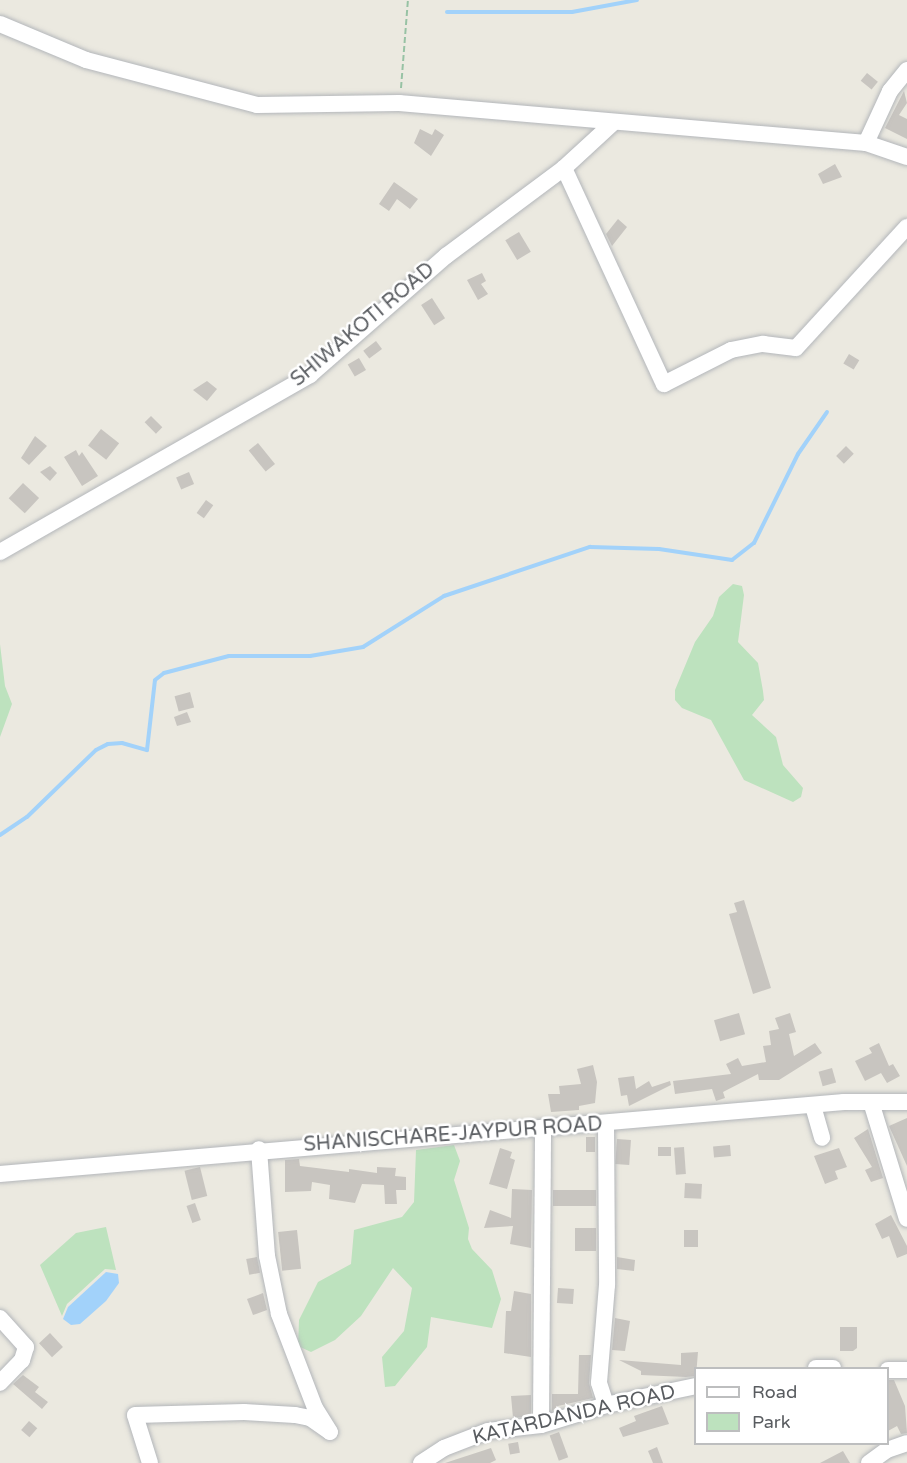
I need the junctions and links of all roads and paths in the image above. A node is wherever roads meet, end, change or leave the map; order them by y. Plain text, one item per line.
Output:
1 (408, 0) edge
2 (0, 24) edge
3 (907, 70) edge
4 (399, 103) junction
5 (613, 123) junction
6 (866, 143) junction
7 (907, 157) edge
8 (564, 168) junction
9 (907, 227) edge
10 (0, 552) edge
11 (871, 1102) junction
12 (907, 1102) edge
13 (813, 1106) junction
14 (606, 1125) junction
15 (543, 1129) junction
16 (822, 1138) dead end
17 (259, 1149) junction
18 (0, 1174) edge
19 (907, 1219) edge
20 (0, 1318) edge
21 (889, 1370) edge
22 (907, 1370) edge
23 (0, 1383) edge
24 (694, 1386) edge
25 (606, 1405) junction
26 (541, 1425) junction
27 (907, 1443) edge
28 (150, 1463) edge
29 (421, 1463) edge
30 (869, 1463) edge

1 - 4 path
2 - 4 street
3 - 6 street
4 - 5 street
5 - 6 street
5 - 8 street, SHIWAKOTI ROAD
6 - 7 street
8 - 9 street
8 - 10 street, SHIWAKOTI ROAD
11 - 12 street, SHANISCHARE-JAYPUR ROAD
11 - 13 street, SHANISCHARE-JAYPUR ROAD
11 - 19 street
13 - 14 street, SHANISCHARE-JAYPUR ROAD
13 - 16 street
14 - 15 street, SHANISCHARE-JAYPUR ROAD
14 - 25 street
15 - 17 street, SHANISCHARE-JAYPUR ROAD
15 - 26 street
17 - 18 street, SHANISCHARE-JAYPUR ROAD
17 - 28 street
20 - 23 street
21 - 22 street
24 - 25 street, KATARDANDA ROAD
25 - 26 street, KATARDANDA ROAD
26 - 29 street, KATARDANDA ROAD
27 - 30 street

